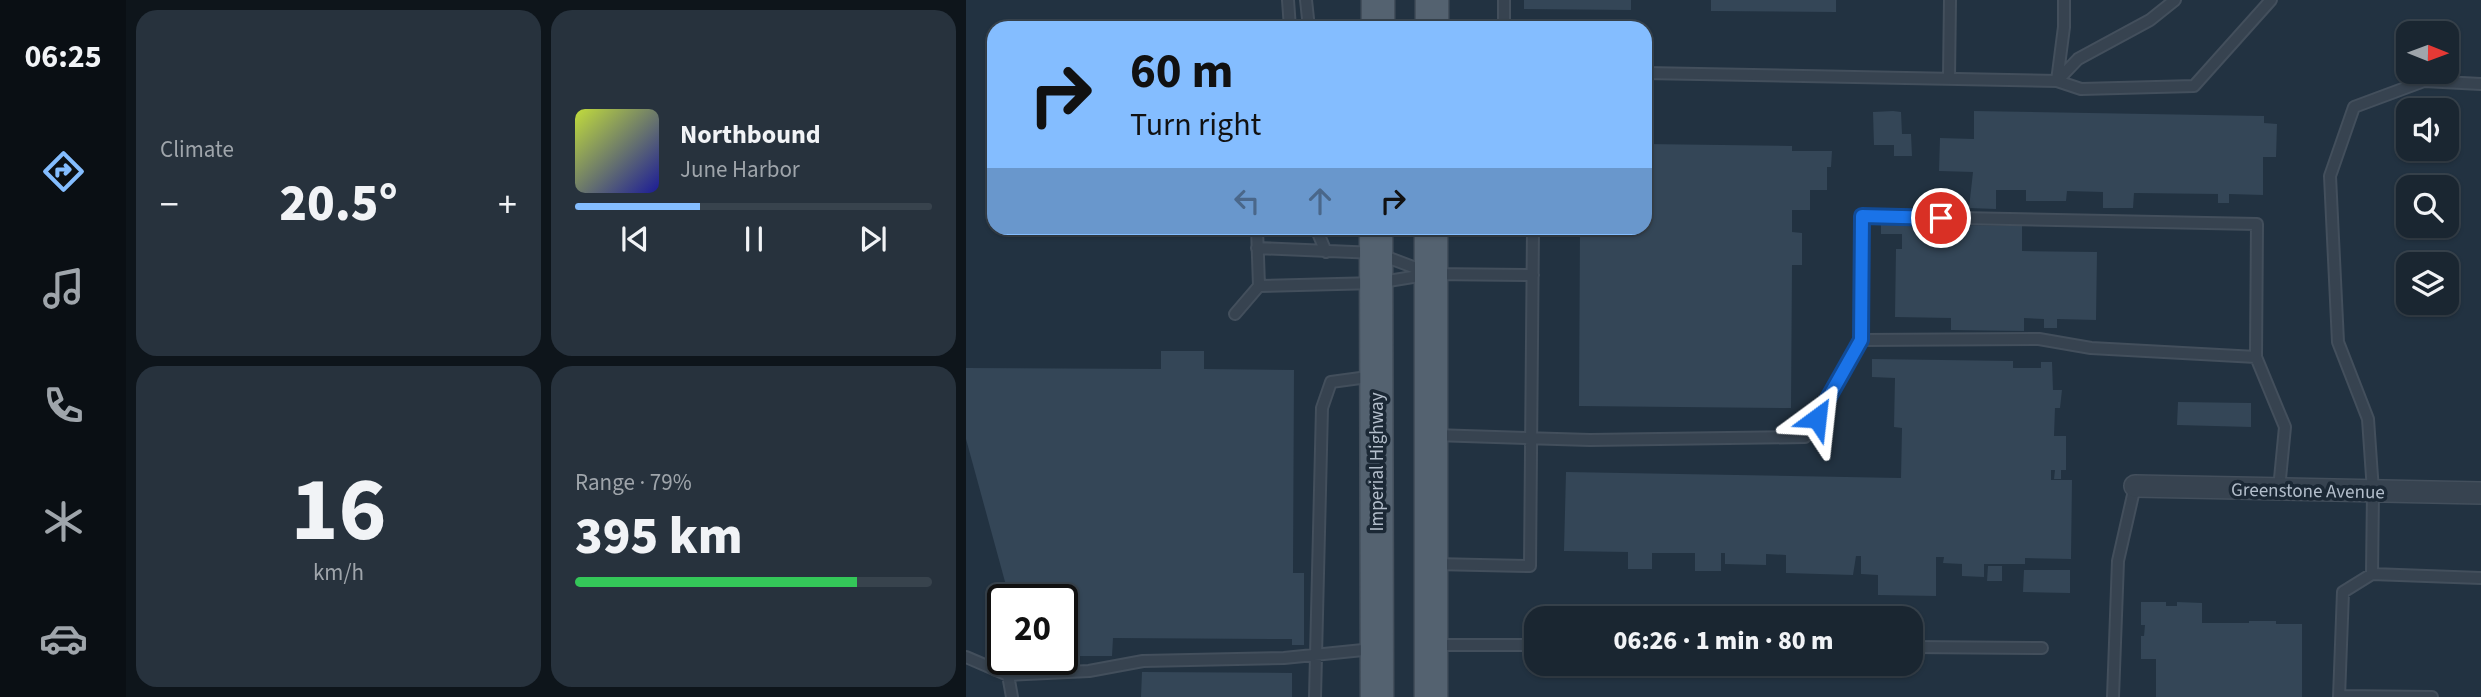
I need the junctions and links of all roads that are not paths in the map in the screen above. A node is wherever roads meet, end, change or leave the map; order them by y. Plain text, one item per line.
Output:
1 (1288, 0) edge
2 (1306, 0) edge
3 (1378, 0) edge
4 (1432, 0) edge
5 (1504, 0) edge
6 (1950, 0) edge
7 (2064, 0) edge
8 (2175, 0) edge
9 (2271, 0) edge
10 (1290, 21) edge
11 (1308, 21) edge
12 (1378, 21) edge
13 (1432, 21) edge
14 (1504, 21) edge
15 (1652, 73) edge
16 (1949, 78) junction
17 (2057, 80) junction
18 (2481, 84) edge
19 (1257, 235) edge
20 (1319, 235) edge
21 (1432, 235) edge
22 (1533, 235) edge
23 (1257, 248) junction
24 (1326, 252) junction
25 (1376, 254) edge
26 (1432, 274) junction
27 (1533, 275) junction
28 (1259, 286) junction
29 (1235, 314) dead end
30 (1861, 340) junction
31 (2256, 357) junction
32 (1376, 376) junction
33 (1431, 435) junction
34 (1532, 438) junction
35 (2135, 486) joint
36 (2279, 489) junction
37 (2373, 491) junction
38 (2481, 493) edge
39 (1431, 564) junction
40 (2372, 574) junction
41 (2481, 578) edge
42 (1431, 645) junction
43 (1524, 645) edge
44 (1923, 647) edge
45 (1377, 648) junction
46 (2042, 648) dead end
47 (1315, 656) junction
48 (966, 657) edge
49 (1008, 676) junction
50 (2339, 696) edge
51 (1012, 697) edge
52 (1315, 697) edge
53 (1377, 697) edge
54 (1431, 697) edge
55 (2113, 697) edge
56 (2432, 697) edge

1 - 10 lane
2 - 11 lane
3 - 12 main road
4 - 13 main road
5 - 14 lane
6 - 16 lane
7 - 17 lane
8 - 17 lane
9 - 17 lane
15 - 16 lane
16 - 17 lane
18 - 37 lane
19 - 23 lane
20 - 24 lane
21 - 26 main road
22 - 27 lane
23 - 24 lane
23 - 28 lane
24 - 25 lane
25 - 26 lane
25 - 26 lane
25 - 28 lane
25 - 32 main road, Imperial Highway
26 - 27 lane
26 - 33 main road
27 - 34 lane
28 - 29 lane
30 - 31 lane
30 - 31 lane
30 - 34 lane
31 - 36 lane
32 - 45 main road, Imperial Highway
32 - 47 lane
33 - 34 lane
33 - 39 main road
34 - 39 lane
35 - 36 street, Greenstone Avenue
35 - 55 lane
36 - 37 street, Greenstone Avenue
37 - 38 street, Greenstone Avenue
37 - 40 lane
39 - 42 main road
40 - 41 lane
40 - 50 lane
42 - 43 lane
42 - 54 main road
44 - 46 lane
45 - 47 lane
45 - 53 main road, Imperial Highway
47 - 49 lane
47 - 52 lane
48 - 49 lane
49 - 51 lane
50 - 56 lane

